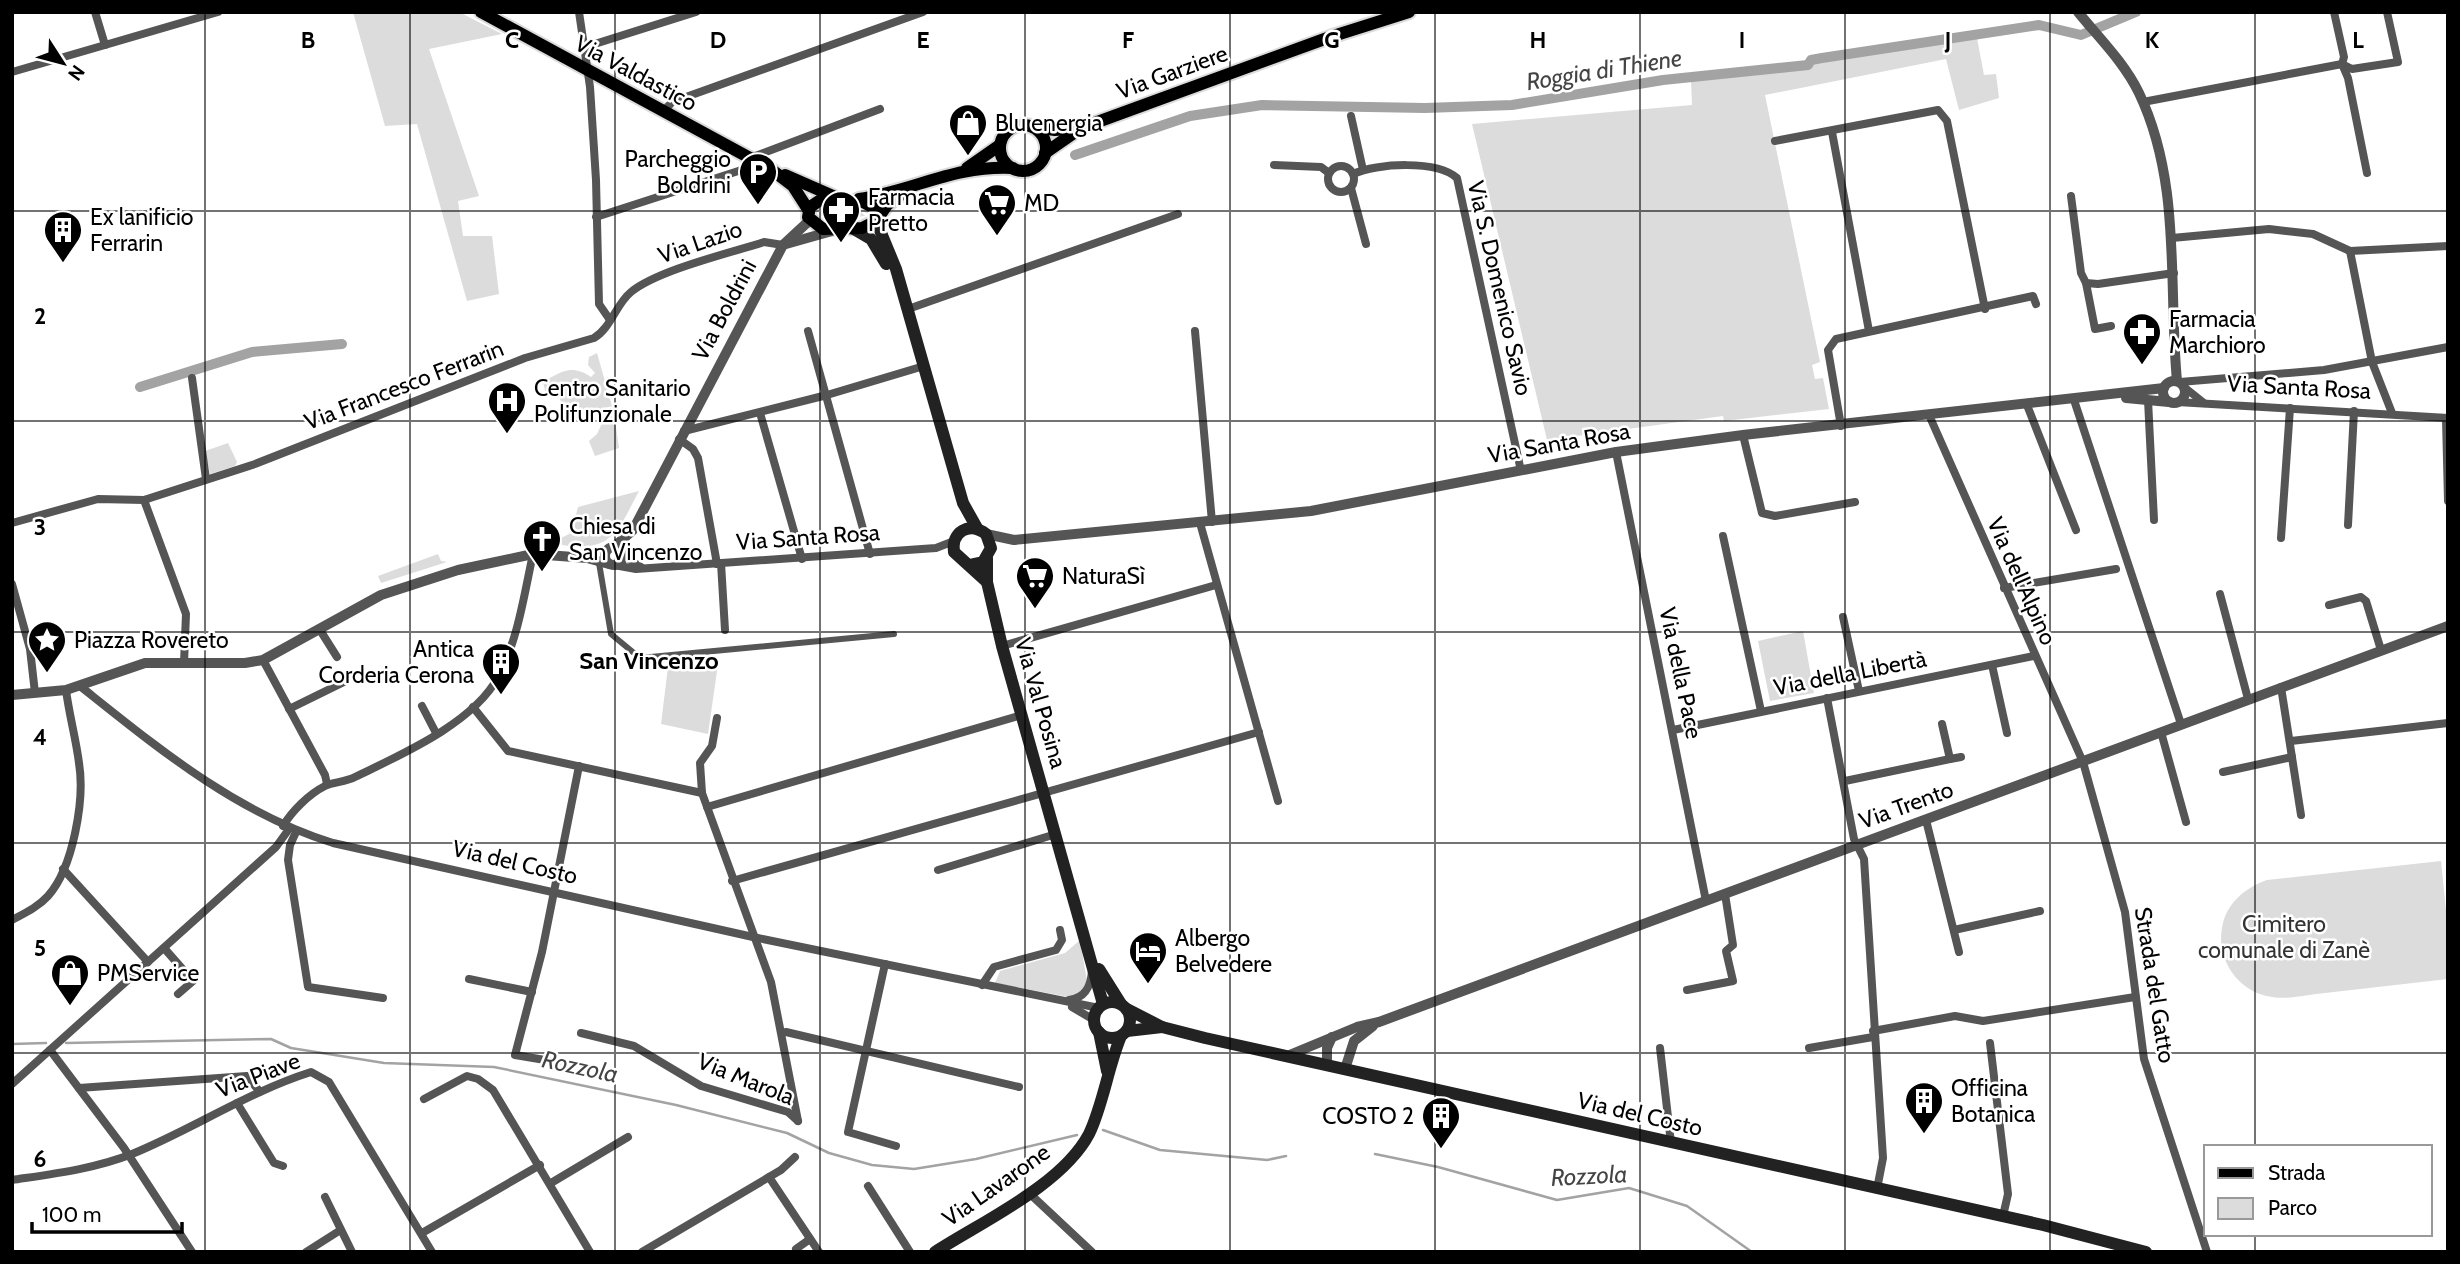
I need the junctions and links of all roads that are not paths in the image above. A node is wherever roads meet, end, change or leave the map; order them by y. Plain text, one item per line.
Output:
1 (95, 12) edge
2 (218, 12) edge
3 (481, 12) edge
4 (579, 12) edge
5 (696, 12) edge
6 (923, 12) edge
7 (1409, 12) edge
8 (2334, 12) edge
9 (2387, 12) edge
10 (2080, 15) edge
11 (105, 45) junction
12 (582, 48) junction
13 (2342, 64) junction
14 (586, 69) junction
15 (12, 72) edge
16 (2143, 102) junction
17 (880, 109) dead end
18 (663, 112) junction
19 (1351, 116) dead end
20 (1032, 127) junction
21 (1081, 128) junction
22 (1832, 132) junction
23 (1775, 141) dead end
24 (1000, 145) junction
25 (1045, 153) junction
26 (761, 164) junction
27 (1274, 165) dead end
28 (1013, 169) junction
29 (963, 170) junction
30 (1363, 170) junction
31 (1329, 173) junction
32 (2367, 173) dead end
33 (1353, 174) junction
34 (914, 186) junction
35 (1351, 188) junction
36 (2071, 196) dead end
37 (846, 200) junction
38 (1178, 214) dead end
39 (809, 216) junction
40 (596, 217) junction
41 (878, 220) junction
42 (855, 229) junction
43 (832, 232) junction
44 (2172, 238) junction
45 (1366, 244) dead end
46 (783, 245) junction
47 (2448, 246) edge
48 (2350, 251) junction
49 (2174, 273) junction
50 (2086, 283) junction
51 (899, 284) junction
52 (2036, 304) dead end
53 (908, 309) junction
54 (1986, 309) junction
55 (610, 320) junction
56 (2111, 326) dead end
57 (808, 331) dead end
58 (1195, 331) dead end
59 (1869, 331) junction
60 (2448, 347) edge
61 (2372, 362) junction
62 (924, 366) junction
63 (192, 378) dead end
64 (2175, 384) junction
65 (827, 395) junction
66 (2112, 396) junction
67 (2074, 400) junction
68 (2148, 400) junction
69 (2173, 402) junction
70 (2204, 403) junction
71 (2027, 405) junction
72 (2290, 408) junction
73 (2354, 411) junction
74 (2392, 413) junction
75 (760, 414) junction
76 (1929, 415) junction
77 (2447, 419) edge
78 (1841, 426) junction
79 (681, 435) junction
80 (1744, 435) junction
81 (1616, 452) junction
82 (1521, 471) junction
83 (206, 479) junction
84 (145, 500) junction
85 (2448, 501) edge
86 (1855, 502) dead end
87 (963, 503) junction
88 (2154, 520) dead end
89 (12, 523) edge
90 (1206, 523) junction
91 (2348, 524) dead end
92 (962, 530) junction
93 (2076, 530) dead end
94 (981, 531) junction
95 (1723, 536) dead end
96 (2281, 538) dead end
97 (1014, 540) junction
98 (954, 541) junction
99 (936, 548) junction
100 (610, 549) junction
101 (533, 554) junction
102 (870, 554) junction
103 (623, 555) junction
104 (988, 556) junction
105 (957, 557) junction
106 (587, 558) junction
107 (802, 559) junction
108 (607, 564) junction
109 (719, 564) junction
110 (969, 565) junction
111 (641, 567) junction
112 (2116, 569) dead end
113 (987, 582) junction
114 (12, 584) edge
115 (1216, 585) junction
116 (2004, 588) junction
117 (2220, 594) dead end
118 (2329, 605) dead end
119 (1843, 617) dead end
120 (2448, 626) edge
121 (320, 630) junction
122 (725, 630) dead end
123 (894, 634) dead end
124 (1002, 646) junction
125 (2381, 650) junction
126 (2034, 656) junction
127 (337, 657) dead end
128 (264, 660) junction
129 (184, 663) junction
130 (1992, 664) junction
131 (344, 682) dead end
132 (80, 686) junction
133 (2281, 687) junction
134 (66, 690) junction
135 (1858, 691) junction
136 (35, 693) junction
137 (12, 695) edge
138 (1827, 698) junction
139 (2248, 699) junction
140 (422, 706) dead end
141 (473, 707) junction
142 (289, 709) junction
143 (1761, 711) junction
144 (1022, 715) junction
145 (717, 719) dead end
146 (2448, 723) edge
147 (1942, 724) dead end
148 (2181, 724) junction
149 (1673, 730) junction
150 (1259, 732) junction
151 (2161, 732) junction
152 (436, 733) junction
153 (2007, 733) dead end
154 (2291, 741) junction
155 (1961, 757) dead end
156 (2292, 757) junction
157 (1950, 759) junction
158 (2083, 762) junction
159 (579, 766) junction
160 (2223, 772) dead end
161 (1845, 781) junction
162 (327, 785) junction
163 (702, 793) junction
164 (1045, 794) junction
165 (1278, 801) dead end
166 (707, 807) junction
167 (2301, 815) dead end
168 (1926, 820) junction
169 (2186, 822) dead end
170 (289, 829) junction
171 (1056, 834) junction
172 (1858, 845) junction
173 (63, 869) junction
174 (939, 870) dead end
175 (732, 881) junction
176 (554, 892) junction
177 (1725, 894) junction
178 (1706, 901) junction
179 (2040, 911) dead end
180 (12, 920) edge
181 (1060, 930) dead end
182 (1954, 930) junction
183 (753, 937) junction
184 (164, 947) junction
185 (1959, 953) dead end
186 (1093, 960) junction
187 (148, 962) junction
188 (885, 964) junction
189 (469, 979) dead end
190 (982, 985) junction
191 (1687, 990) dead end
192 (532, 992) junction
193 (178, 994) dead end
194 (2134, 997) junction
195 (383, 999) dead end
196 (1059, 1001) junction
197 (1124, 1007) junction
198 (1099, 1016) junction
199 (1378, 1022) junction
200 (1162, 1027) junction
201 (786, 1032) dead end
202 (581, 1033) dead end
203 (1124, 1034) junction
204 (1873, 1034) junction
205 (1332, 1037) junction
206 (1990, 1043) dead end
207 (1660, 1048) dead end
208 (1810, 1048) dead end
209 (51, 1050) junction
210 (866, 1052) junction
211 (1287, 1056) junction
212 (557, 1062) dead end
213 (1327, 1065) junction
214 (1345, 1069) junction
215 (1107, 1072) junction
216 (12, 1084) edge
217 (1018, 1087) dead end
218 (79, 1088) junction
219 (260, 1092) junction
220 (424, 1099) dead end
221 (237, 1103) junction
222 (628, 1138) dead end
223 (1671, 1143) junction
224 (896, 1146) dead end
225 (129, 1155) junction
226 (795, 1157) dead end
227 (540, 1165) junction
228 (282, 1166) dead end
229 (769, 1177) junction
230 (12, 1180) edge
231 (551, 1183) junction
232 (868, 1186) dead end
233 (1877, 1189) junction
234 (1029, 1193) junction
235 (325, 1197) dead end
236 (2003, 1216) junction
237 (339, 1231) junction
238 (422, 1233) junction
239 (810, 1239) junction
240 (192, 1252) edge
241 (306, 1252) edge
242 (352, 1252) edge
243 (432, 1252) edge
244 (590, 1252) edge
245 (642, 1252) edge
246 (798, 1252) edge
247 (818, 1252) edge
248 (909, 1252) edge
249 (935, 1252) edge
250 (1092, 1252) edge
251 (2146, 1252) edge
252 (2207, 1252) edge

1 - 11 street
2 - 11 street
3 - 14 main road, Via Valdastico
4 - 12 street
5 - 12 street
6 - 18 street
7 - 21 main road, Via Garziere
8 - 13 street
9 - 13 street
10 - 16 street
11 - 15 street
12 - 14 street
13 - 16 street
13 - 32 street
14 - 18 main road, Via Valdastico
14 - 40 street
16 - 44 street
17 - 26 street
18 - 26 main road, Via Valdastico
19 - 30 street
20 - 21 main road, Via Garziere
20 - 24 main road, Via Garziere
20 - 25 main road
21 - 25 main road, Via Garziere
22 - 23 street
22 - 54 street
22 - 59 street
24 - 28 main road
24 - 29 main road, Via Garziere
25 - 28 main road, Via Garziere
26 - 37 main road, Via Valdastico
26 - 39 main road, Via Valdastico
26 - 40 street
27 - 31 street
28 - 29 main road, Via Garziere
29 - 34 main road, Via Garziere
30 - 33 street, Via S. Domenico Savio
30 - 82 street, Via S. Domenico Savio
31 - 33 street
31 - 35 street
33 - 35 street
34 - 37 main road, Via Garziere
34 - 41 main road, Via Garziere
35 - 45 street
36 - 50 street
37 - 39 main road, Via Garziere
37 - 41 main road, Via Valdastico
38 - 53 street
39 - 43 main road
39 - 46 street
40 - 55 street
41 - 42 main road
41 - 51 main road, Via Val Posina
42 - 43 main road
42 - 51 main road, Via Val Posina
43 - 46 street, Via Boldrini
44 - 48 street
44 - 49 street
46 - 55 street, Via Lazio
46 - 79 street, Via Boldrini
47 - 48 street
48 - 61 street
49 - 50 street
49 - 64 street
50 - 56 street
51 - 53 main road, Via Val Posina
52 - 54 street
53 - 62 main road, Via Val Posina
54 - 59 street
55 - 83 street, Via Francesco Ferrarin
57 - 65 street
58 - 90 street
59 - 78 street
60 - 61 street
61 - 64 street
61 - 74 street
62 - 65 street
62 - 87 main road, Via Val Posina
63 - 83 street
64 - 66 street, Via Santa Rosa
64 - 69 street
64 - 69 street
64 - 70 street, Via Santa Rosa
65 - 75 street
65 - 102 street
66 - 67 street, Via Santa Rosa
66 - 68 street, Via Santa Rosa
67 - 71 street, Via Santa Rosa
67 - 148 street
68 - 69 street, Via Santa Rosa
68 - 88 street
69 - 70 street, Via Santa Rosa
70 - 72 street, Via Santa Rosa
71 - 76 street, Via Santa Rosa
71 - 93 street
72 - 73 street, Via Santa Rosa
72 - 96 street
73 - 74 street, Via Santa Rosa
73 - 91 street
74 - 77 street, Via Santa Rosa
75 - 79 street
75 - 107 street
76 - 78 street, Via Santa Rosa
76 - 116 street, Via dell'Alpino
77 - 85 street
78 - 80 street, Via Santa Rosa
79 - 100 street, Via Boldrini
79 - 109 street
80 - 81 street, Via Santa Rosa
80 - 86 street
81 - 82 street, Via Santa Rosa
81 - 149 street, Via della Pace
82 - 90 street, Via Santa Rosa
83 - 84 street, Via Francesco Ferrarin
84 - 89 street, Via Francesco Ferrarin
84 - 129 street
87 - 92 main road, Via Val Posina
87 - 94 main road, Via Val Posina
90 - 97 street, Via Santa Rosa
90 - 115 street
92 - 94 main road
92 - 98 main road
94 - 97 street, Via Santa Rosa
94 - 104 main road, Via Val Posina
95 - 143 street
97 - 104 street, Via Santa Rosa
98 - 99 street, Via Santa Rosa
98 - 105 main road
99 - 102 street, Via Santa Rosa
99 - 105 street, Via Santa Rosa
100 - 103 street
100 - 106 street
100 - 108 street
101 - 106 street
101 - 121 street
101 - 141 street
102 - 107 street, Via Santa Rosa
103 - 108 street
103 - 111 street
104 - 110 main road
104 - 113 main road, Via Val Posina
105 - 110 main road
106 - 108 street
107 - 109 street, Via Santa Rosa
108 - 111 street, Via Santa Rosa
108 - 123 street
109 - 111 street, Via Santa Rosa
109 - 122 street
110 - 113 main road
112 - 116 street
113 - 124 main road, Via Val Posina
114 - 136 street
115 - 124 street
115 - 150 street
116 - 126 street, Via dell'Alpino
117 - 139 street
118 - 125 street
119 - 135 street
120 - 125 street, Via Trento
121 - 127 street
121 - 128 street
124 - 144 main road, Via Val Posina
125 - 133 street, Via Trento
126 - 130 street, Via della Libertà
126 - 158 street, Via dell'Alpino
128 - 129 street
128 - 142 street
129 - 132 street
130 - 135 street, Via della Libertà
130 - 153 street
131 - 142 street
132 - 134 street
132 - 170 street, Via del Costo
133 - 139 street, Via Trento
133 - 154 street
134 - 136 street
134 - 173 street
135 - 138 street, Via della Libertà
136 - 137 street
138 - 143 street, Via della Libertà
138 - 161 street
139 - 148 street, Via Trento
140 - 152 street
141 - 152 street
141 - 159 street
142 - 162 street
143 - 149 street, Via della Libertà
144 - 164 main road, Via Val Posina
144 - 166 street
145 - 163 street
146 - 154 street
147 - 157 street
148 - 151 street, Via Trento
149 - 178 street, Via della Pace
150 - 164 street
150 - 165 street
151 - 158 street, Via Trento
151 - 169 street
152 - 162 street
154 - 156 street
155 - 157 street
156 - 160 street
156 - 167 street
157 - 161 street
158 - 168 street, Via Trento
158 - 194 street, Strada del Gatto
159 - 163 street
159 - 176 street
161 - 172 street
162 - 170 street
163 - 166 street
164 - 171 main road, Via Val Posina
164 - 175 street
166 - 175 street
168 - 172 street, Via Trento
168 - 182 street
170 - 176 street, Via del Costo
170 - 184 street
170 - 195 street
171 - 174 street
171 - 186 main road, Via Val Posina
172 - 177 street, Via Trento
172 - 204 street
173 - 180 street
173 - 187 street
175 - 183 street
176 - 183 street, Via del Costo
176 - 192 street
177 - 178 street, Via Trento
177 - 191 street
178 - 199 street, Via Trento
179 - 182 street
181 - 190 street
182 - 185 street
183 - 188 street, Via del Costo
183 - 202 street, Via Marola
184 - 187 street
184 - 193 street
186 - 196 street
186 - 197 main road, Via Val Posina
186 - 198 main road, Via Val Posina
187 - 209 street
188 - 190 street, Via del Costo
188 - 210 street
189 - 192 street
190 - 196 street, Via del Costo
192 - 212 street
194 - 204 street
194 - 252 street, Strada del Gatto
196 - 198 street, Via del Costo
196 - 198 street, Via del Costo
197 - 198 main road
197 - 200 main road, Via del Costo
197 - 203 main road
198 - 203 main road
198 - 215 main road, Via Lavarone
199 - 205 street, Via Trento
199 - 214 street, Via Trento
200 - 203 main road
200 - 211 main road, Via del Costo
201 - 210 street
203 - 215 main road, Via Lavarone
204 - 208 street
204 - 233 street
205 - 211 street, Via Trento
205 - 213 street
206 - 236 street
207 - 223 street
209 - 216 street
209 - 218 street
210 - 217 street
210 - 224 street
211 - 213 main road, Via del Costo
213 - 214 main road, Via del Costo
214 - 223 main road, Via del Costo
215 - 234 main road, Via Lavarone
218 - 219 street
218 - 225 street
219 - 221 street, Via Piave
219 - 238 street, Via Piave
220 - 227 street
221 - 225 street, Via Piave
221 - 228 street
222 - 231 street
223 - 233 main road, Via del Costo
225 - 230 street, Via Piave
225 - 240 street
226 - 229 street
227 - 231 street
227 - 238 street
229 - 239 street
229 - 245 street
231 - 244 street
232 - 248 street
233 - 236 main road, Via del Costo
234 - 249 main road, Via Lavarone
234 - 250 street
235 - 237 street
236 - 251 main road, Via del Costo
237 - 241 street
237 - 242 street
238 - 243 street, Via Piave
239 - 246 street
239 - 247 street

